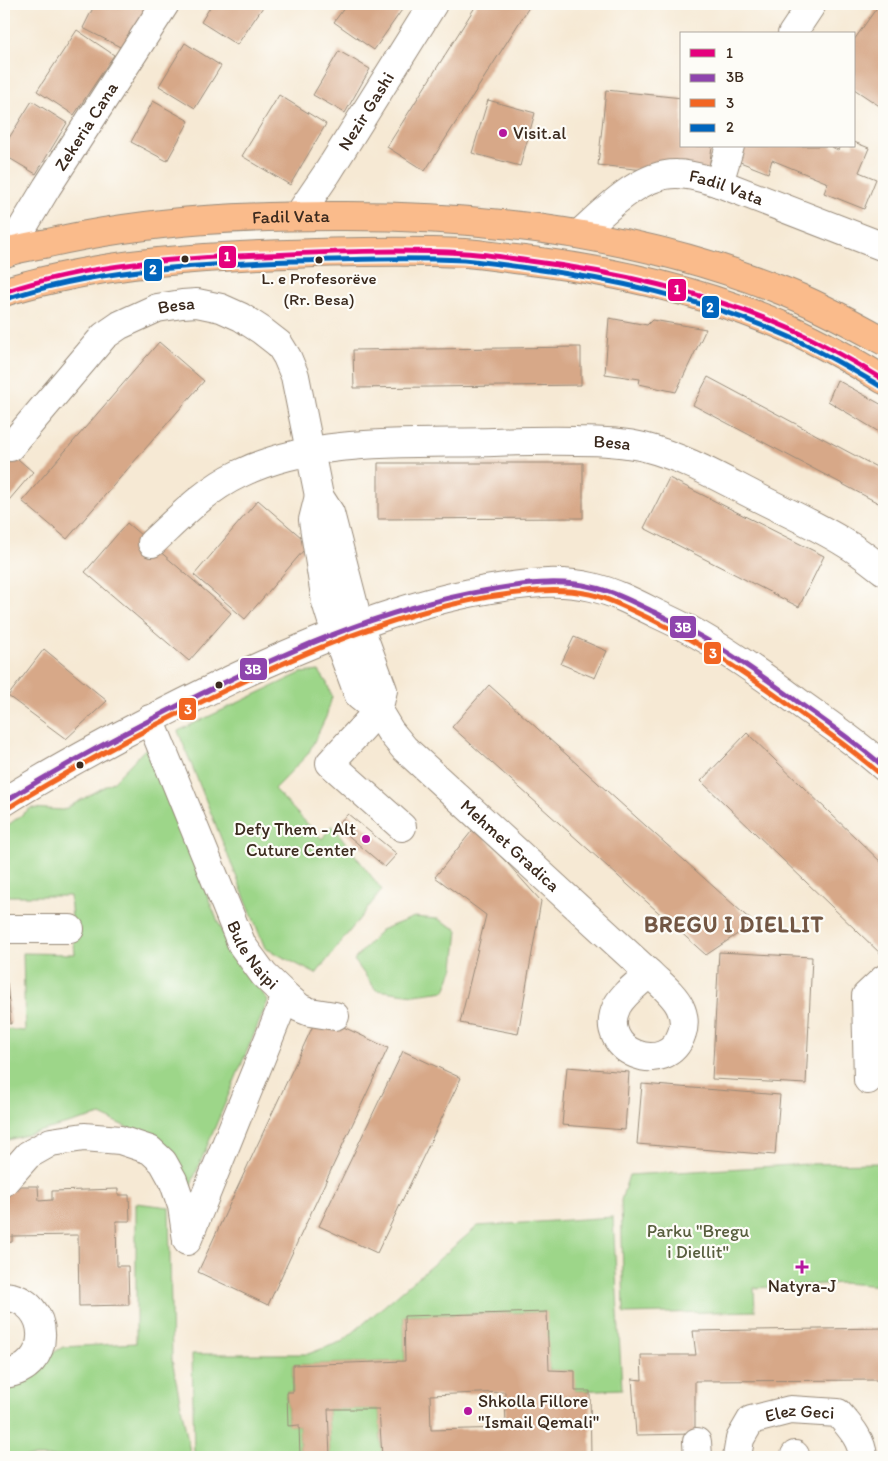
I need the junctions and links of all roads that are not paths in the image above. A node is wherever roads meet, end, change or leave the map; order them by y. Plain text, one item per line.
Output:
1 (165, 4) edge
2 (432, 4) edge
3 (812, 4) edge
4 (793, 32) edge
5 (729, 148) edge
6 (719, 183) junction
7 (298, 216) junction
8 (579, 234) junction
9 (884, 247) edge
10 (6, 252) edge
11 (4, 292) edge
12 (884, 341) edge
13 (884, 380) edge
14 (10, 447) dead end
15 (309, 450) junction
16 (152, 543) dead end
17 (884, 571) edge
18 (348, 629) junction
19 (378, 711) junction
20 (150, 719) junction
21 (884, 766) edge
22 (4, 802) edge
23 (402, 827) dead end
24 (4, 929) edge
25 (70, 929) dead end
26 (649, 973) dead end
27 (884, 979) edge
28 (286, 996) junction
29 (335, 1016) dead end
30 (868, 1080) dead end
31 (4, 1182) edge
32 (4, 1296) edge
33 (4, 1374) edge
34 (737, 1457) edge
35 (862, 1457) edge

1 - 10 street, Zekeria Cana
2 - 7 street, Nezir Gashi
3 - 4 street
5 - 6 street
6 - 8 street, Fadil Vata
6 - 9 street, Fadil Vata
7 - 8 main road, Fadil Vata
7 - 10 main road, Fadil Vata
8 - 12 main road, Fadil Vata
11 - 13 main road, Fadil Vata
14 - 15 street, Besa
15 - 16 street, Besa
15 - 17 street, Besa
15 - 18 street, Besa
18 - 19 street
18 - 20 street
18 - 21 street
19 - 23 street
19 - 26 street, Mehmet Gradica
20 - 22 street
20 - 28 street, Bule Naipi
24 - 25 street
27 - 30 street
28 - 29 street
28 - 31 street, Bule Naipi
32 - 33 street
34 - 35 street, Elez Geci

